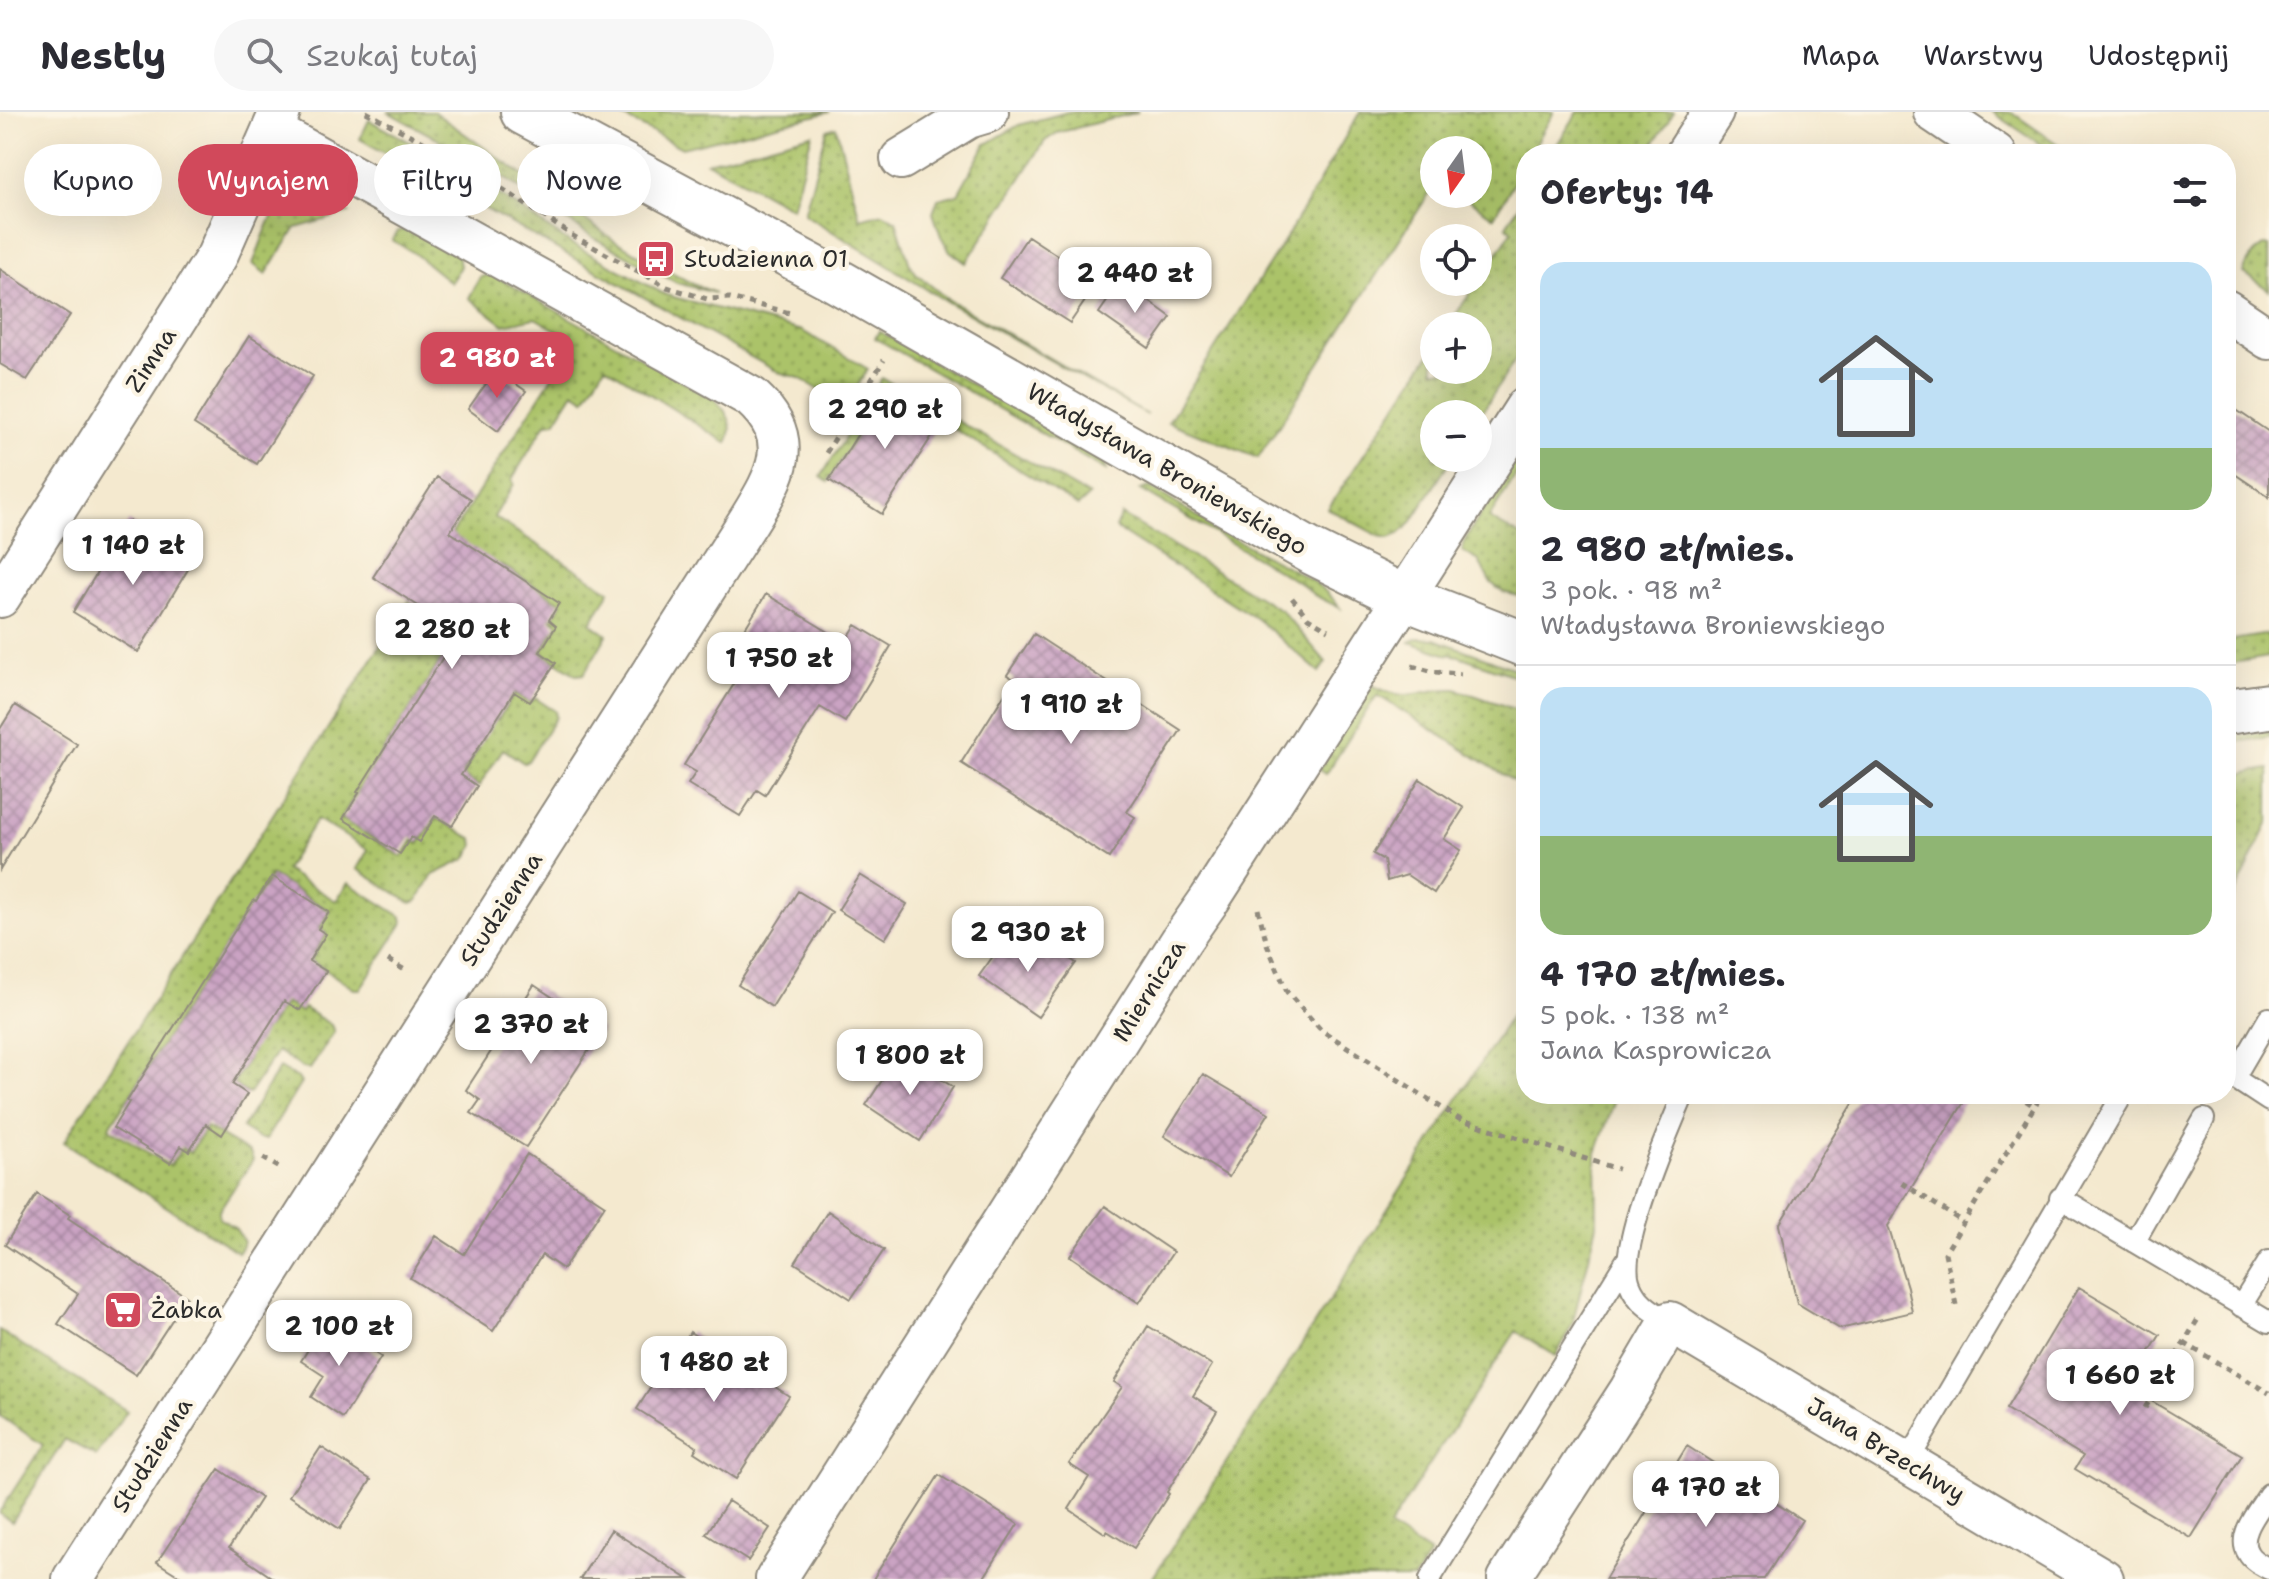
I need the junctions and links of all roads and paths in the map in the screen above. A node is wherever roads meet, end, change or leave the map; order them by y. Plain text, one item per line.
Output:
1 (366, 112) edge
2 (523, 112) edge
3 (988, 112) edge
4 (1713, 112) edge
5 (1934, 112) edge
6 (276, 122) edge
7 (1692, 144) edge
8 (1981, 144) edge
9 (901, 159) dead end
10 (730, 298) dead end
11 (2236, 317) edge
12 (2269, 339) edge
13 (1516, 422) edge
14 (0, 597) edge
15 (1403, 597) junction
16 (1516, 641) edge
17 (1403, 662) dead end
18 (1463, 674) dead end
19 (2269, 706) edge
20 (2236, 711) edge
21 (1234, 861) junction
22 (2269, 1018) edge
23 (2236, 1067) edge
24 (2236, 1080) edge
25 (2269, 1101) edge
26 (1680, 1104) edge
27 (2031, 1104) edge
28 (2117, 1104) edge
29 (2034, 1106) joint
30 (2204, 1119) dead end
31 (1649, 1178) junction
32 (1902, 1183) dead end
33 (2060, 1198) junction
34 (1963, 1222) junction
35 (2134, 1242) junction
36 (1626, 1261) junction
37 (2269, 1261) edge
38 (2241, 1306) junction
39 (1957, 1308) dead end
40 (2203, 1309) dead end
41 (1670, 1322) junction
42 (2269, 1322) edge
43 (2184, 1343) junction
44 (2269, 1393) edge
45 (2145, 1408) dead end
46 (1907, 1463) junction
47 (2269, 1494) edge
48 (2269, 1569) edge
49 (73, 1579) edge
50 (776, 1579) edge
51 (1430, 1579) edge
52 (1508, 1579) edge
53 (2103, 1579) edge

1 - 10 path
2 - 15 street, Władysława Broniewskiego
3 - 9 street
4 - 7 street
5 - 8 street
6 - 14 street, Zimna
6 - 49 street, Studzienna
11 - 12 street
13 - 15 street, Miernicza
15 - 16 street, Władysława Broniewskiego
15 - 21 street, Miernicza
17 - 18 path
19 - 20 street
21 - 31 path
21 - 50 street, Miernicza
22 - 23 lane
24 - 25 lane
26 - 31 lane
27 - 29 path
28 - 33 lane
29 - 34 path
30 - 35 lane
31 - 36 lane
32 - 34 path
33 - 35 lane
33 - 46 lane
34 - 39 path
35 - 38 lane
36 - 41 lane
36 - 51 lane
37 - 38 lane
38 - 42 lane
40 - 43 path
41 - 46 street, Jana Brzechwy
41 - 52 street
43 - 44 path
43 - 45 path
46 - 53 street, Jana Brzechwy
47 - 48 lane

